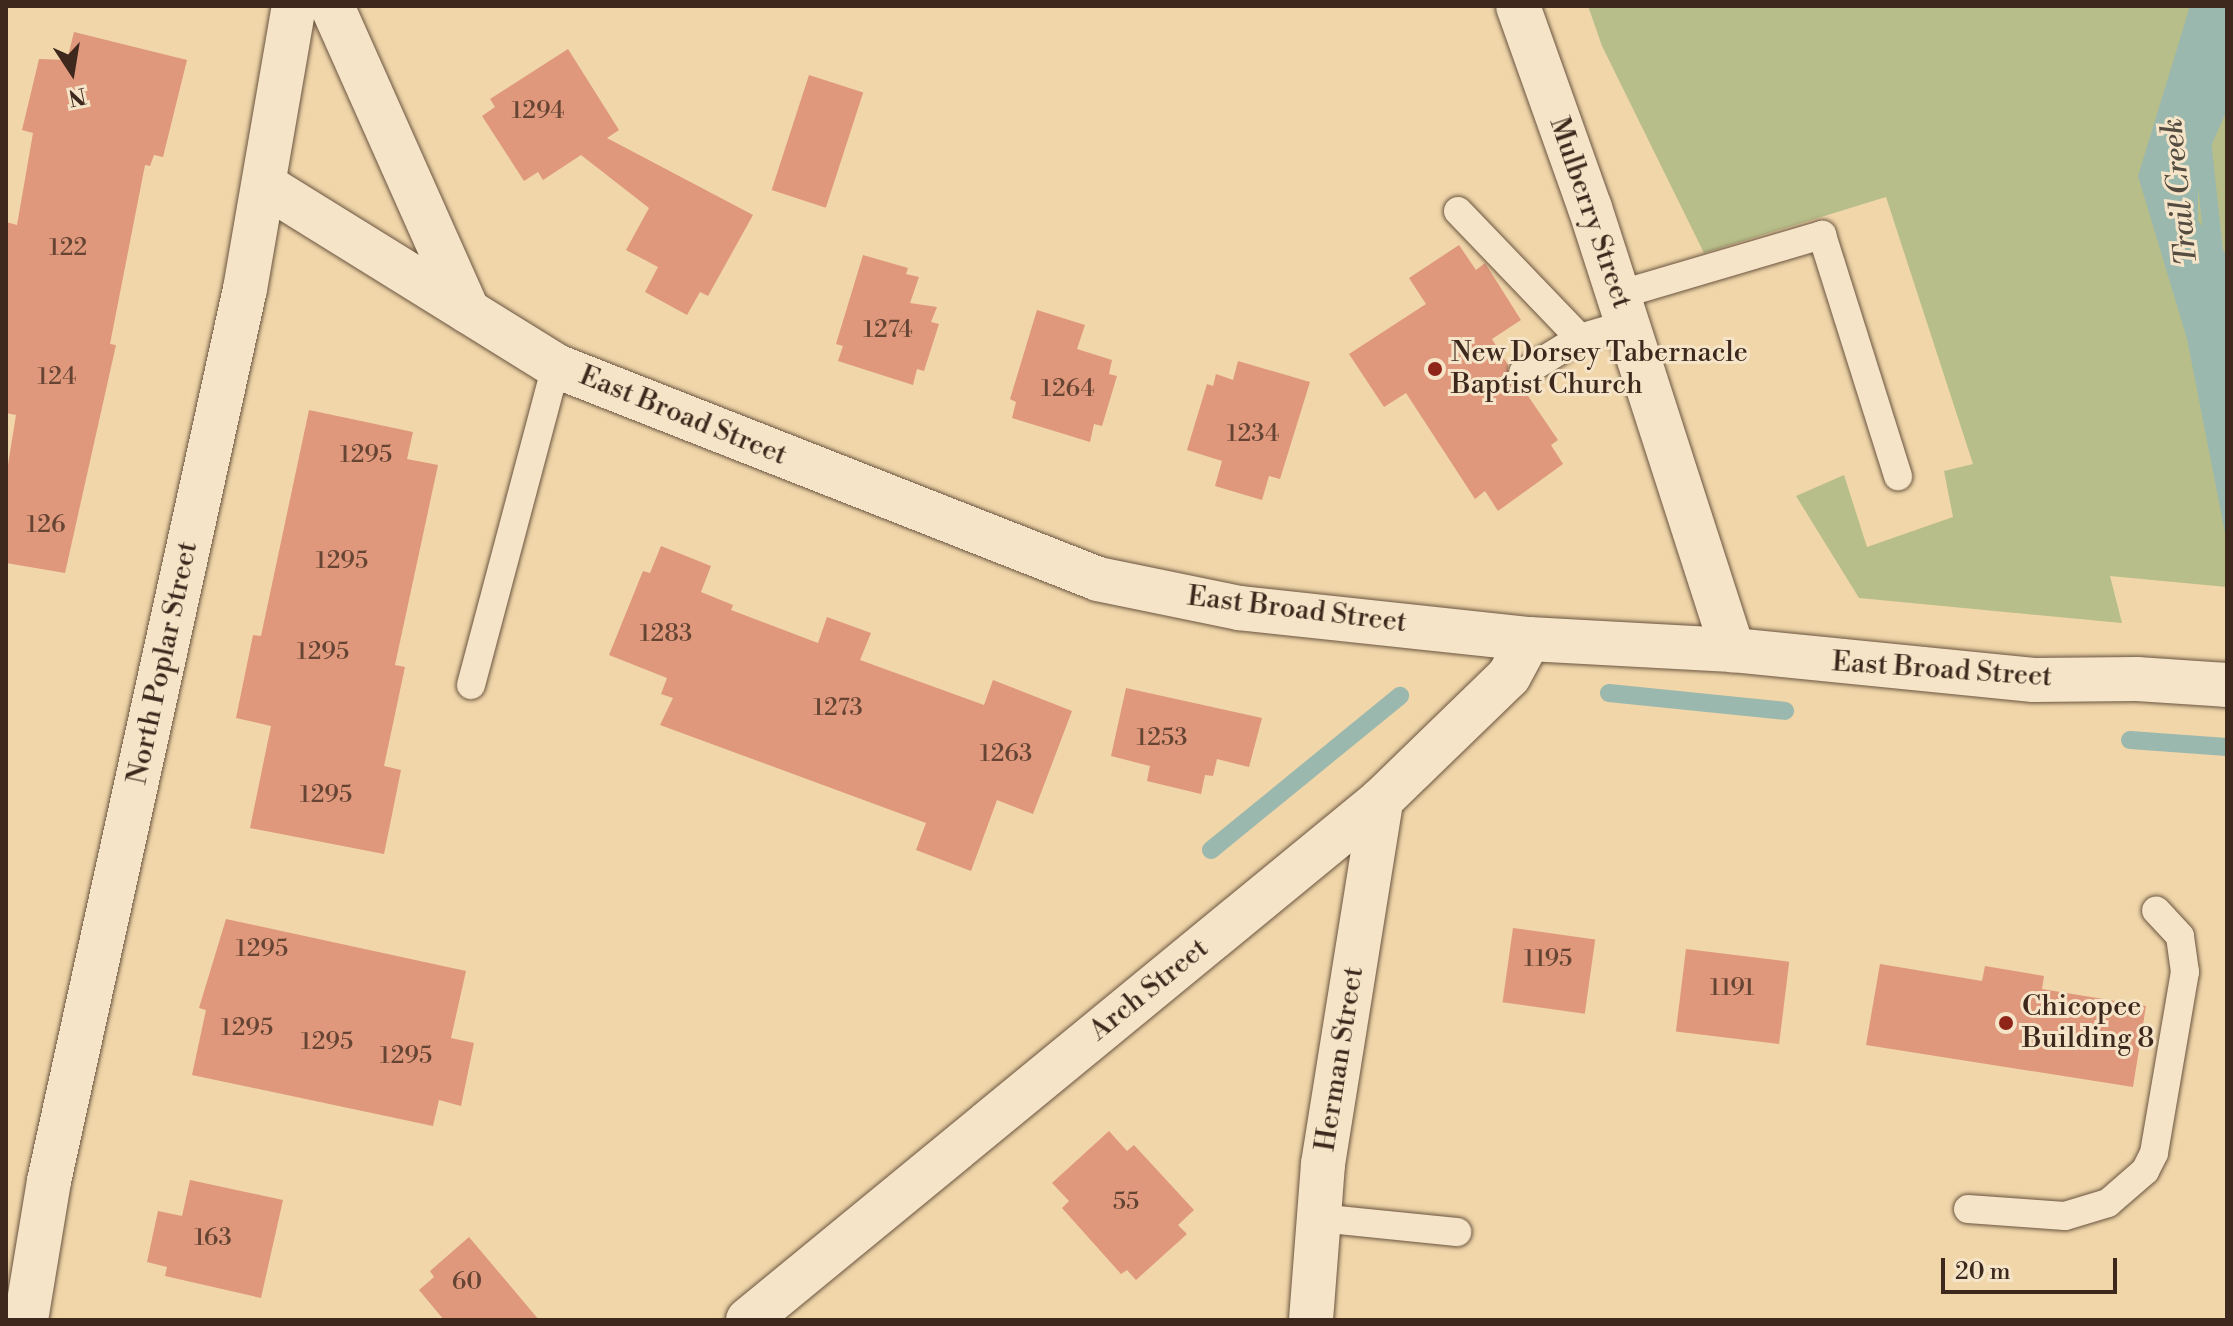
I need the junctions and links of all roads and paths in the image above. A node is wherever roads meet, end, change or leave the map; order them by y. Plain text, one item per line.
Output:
1 (294, 6) edge
2 (332, 6) edge
3 (1518, 6) edge
4 (266, 186) junction
5 (1458, 211) dead end
6 (1623, 309) junction
7 (468, 311) junction
8 (1580, 338) junction
9 (556, 366) junction
10 (1523, 373) dead end
11 (1898, 476) dead end
12 (1529, 639) junction
13 (1733, 650) junction
14 (471, 685) dead end
15 (2227, 685) edge
16 (1381, 800) junction
17 (2156, 910) dead end
18 (1968, 1209) dead end
19 (1319, 1218) junction
20 (1457, 1232) dead end
21 (26, 1320) edge
22 (748, 1320) edge
23 (1311, 1320) edge

1 - 4 street, North Poplar Street
2 - 7 street
3 - 6 street, Mulberry Street
4 - 7 street, East Broad Street
4 - 21 street, North Poplar Street
5 - 8 lane
6 - 8 lane
6 - 11 lane
6 - 13 street, Mulberry Street
7 - 9 street, East Broad Street
8 - 10 lane
9 - 12 street, East Broad Street
9 - 14 lane
12 - 13 street, East Broad Street
12 - 16 street, Arch Street
13 - 15 street, East Broad Street
16 - 19 street, Herman Street
16 - 22 street, Arch Street
17 - 18 lane
19 - 20 lane
19 - 23 street, Herman Street

